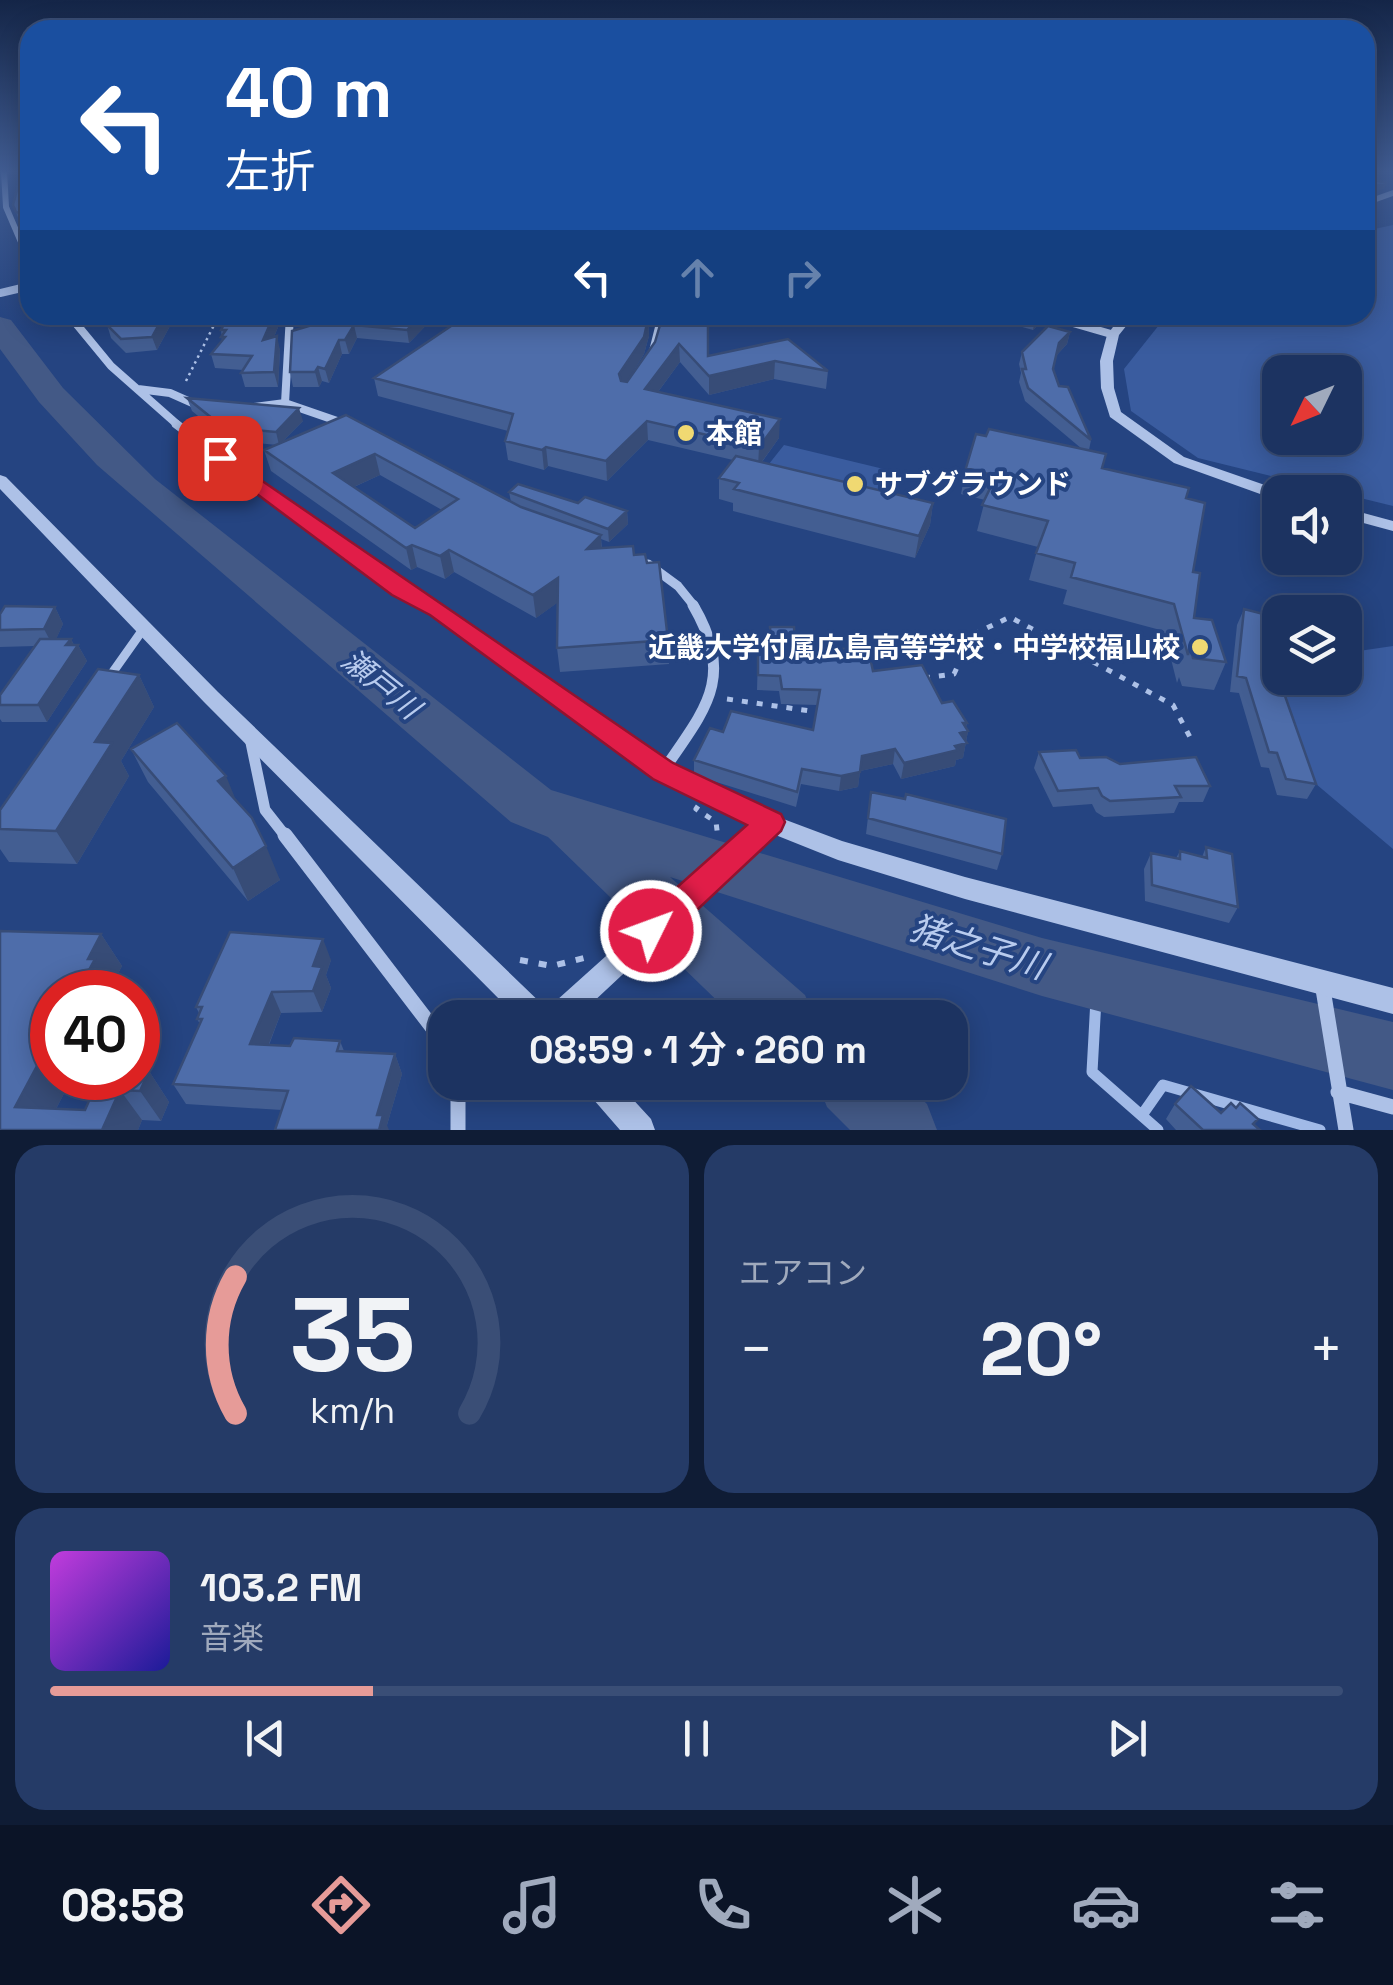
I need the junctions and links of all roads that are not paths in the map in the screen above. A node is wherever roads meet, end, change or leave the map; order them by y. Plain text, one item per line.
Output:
1 (78, 325) edge
2 (289, 325) edge
3 (658, 325) edge
4 (1082, 325) edge
5 (1120, 325) edge
6 (1111, 334) junction
7 (650, 358) edge
8 (138, 390) junction
9 (285, 403) junction
10 (203, 407) edge
11 (243, 408) edge
12 (354, 426) edge
13 (0, 480) edge
14 (1262, 490) edge
15 (1362, 518) edge
16 (1393, 526) edge
17 (628, 556) edge
18 (144, 628) junction
19 (106, 682) edge
20 (249, 732) junction
21 (663, 771) junction
22 (764, 828) junction
23 (1323, 994) junction
24 (519, 1000) edge
25 (575, 1000) edge
26 (1393, 1001) edge
27 (428, 1022) edge
28 (1338, 1092) junction
29 (458, 1100) edge
30 (613, 1100) edge
31 (1393, 1106) edge
32 (458, 1130) edge
33 (640, 1130) edge
34 (1346, 1130) edge

1 - 8 street
2 - 9 street
3 - 7 lane
4 - 6 street
5 - 6 street
6 - 14 street
8 - 10 street
8 - 21 street
9 - 11 street
9 - 12 street
13 - 18 street
15 - 16 street
17 - 21 street
18 - 19 lane
18 - 20 street
20 - 24 street
20 - 27 street
21 - 22 street
22 - 23 street
22 - 25 street
23 - 26 street
23 - 28 street
28 - 31 street
28 - 34 street
29 - 32 street
30 - 33 street

